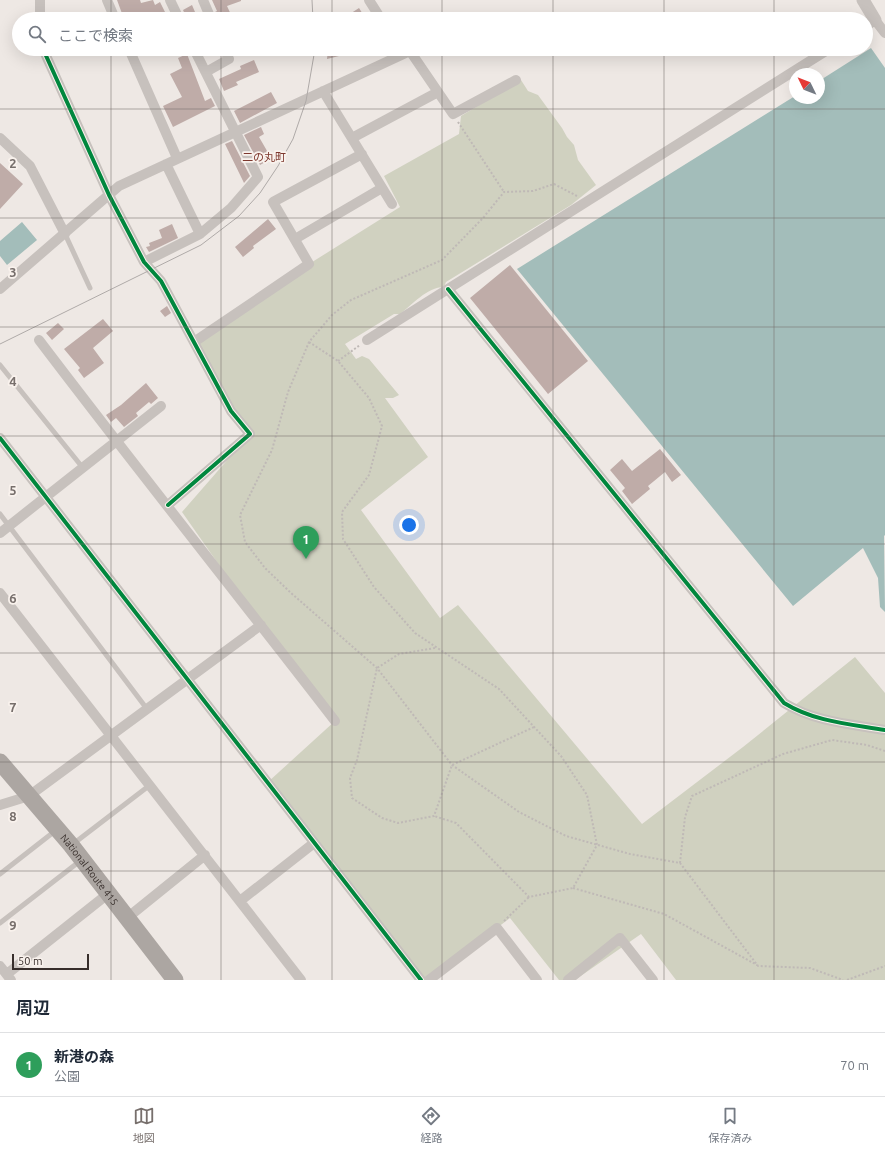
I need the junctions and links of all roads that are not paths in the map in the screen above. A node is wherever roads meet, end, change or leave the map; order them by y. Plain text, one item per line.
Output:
1 (40, 0) edge
2 (107, 0) edge
3 (170, 0) edge
4 (203, 0) edge
5 (369, 0) edge
6 (863, 0) edge
7 (40, 12) edge
8 (112, 12) edge
9 (176, 12) edge
10 (208, 12) edge
11 (377, 12) edge
12 (867, 12) edge
13 (873, 24) edge
14 (885, 33) edge
15 (46, 56) edge
16 (132, 56) edge
17 (198, 56) edge
18 (228, 56) edge
19 (395, 56) edge
20 (411, 56) edge
21 (818, 56) edge
22 (206, 72) junction
23 (516, 80) dead end
24 (323, 91) junction
25 (438, 92) junction
26 (236, 132) junction
27 (0, 138) edge
28 (352, 138) junction
29 (362, 154) junction
30 (177, 158) junction
31 (166, 164) junction
32 (382, 188) junction
33 (109, 195) junction
34 (392, 204) dead end
35 (65, 234) junction
36 (200, 234) junction
37 (295, 239) junction
38 (144, 262) junction
39 (90, 288) dead end
40 (0, 289) edge
41 (448, 289) junction
42 (39, 340) dead end
43 (367, 340) road end
44 (194, 342) junction
45 (0, 365) edge
46 (161, 406) dead end
47 (0, 438) edge
48 (116, 441) junction
49 (83, 469) junction
50 (47, 497) junction
51 (168, 505) junction
52 (0, 514) edge
53 (9, 526) junction
54 (0, 533) edge
55 (0, 593) edge
56 (261, 625) junction
57 (188, 680) junction
58 (148, 710) junction
59 (335, 722) dead end
60 (885, 730) edge
61 (112, 736) junction
62 (0, 762) edge
63 (150, 785) junction
64 (29, 796) junction
65 (0, 805) edge
66 (57, 829) junction
67 (314, 843) junction
68 (71, 845) junction
69 (205, 855) junction
70 (81, 859) junction
71 (0, 874) edge
72 (109, 893) junction
73 (240, 901) junction
74 (127, 918) junction
75 (0, 923) edge
76 (0, 966) edge
77 (9, 977) edge
78 (175, 980) edge
79 (301, 980) edge
80 (421, 980) edge
81 (429, 980) edge
82 (537, 980) edge
83 (568, 980) edge
84 (653, 980) edge

1 - 7 street
2 - 8 street
3 - 9 street
4 - 10 street
5 - 11 street
6 - 12 street
13 - 14 street
15 - 33 street
16 - 30 street
17 - 22 street
18 - 22 street
19 - 24 street
20 - 25 street
21 - 41 street
22 - 26 street
23 - 25 street
24 - 26 street
24 - 28 street
25 - 28 street
26 - 30 street
26 - 36 street
27 - 35 street
28 - 29 street
29 - 32 street
29 - 37 street
30 - 31 street
31 - 33 street
31 - 36 street
32 - 34 street
32 - 37 street
33 - 35 street
33 - 38 street
35 - 39 lane
35 - 40 street
36 - 38 street
37 - 44 street
38 - 44 street
41 - 43 street
41 - 60 street
42 - 48 street
44 - 51 street
45 - 49 lane
46 - 48 street
47 - 50 street
48 - 49 street
48 - 51 street
49 - 50 street
50 - 53 street
50 - 57 street
51 - 56 street
52 - 53 lane
53 - 54 street
53 - 58 lane
55 - 61 street
56 - 57 street
56 - 59 street
57 - 58 street
57 - 67 street
58 - 61 street
61 - 63 street
61 - 64 street
62 - 64 highway, National Route 415
63 - 68 lane
63 - 69 street
64 - 65 street
64 - 66 highway, National Route 415
66 - 68 highway, National Route 415
66 - 71 lane
67 - 73 street
67 - 80 street
68 - 70 highway, National Route 415
69 - 73 street
69 - 74 street
70 - 72 highway, National Route 415
70 - 75 lane
72 - 74 highway, National Route 415
72 - 77 street
73 - 79 street
74 - 78 highway, National Route 415
76 - 77 street
81 - 82 street
83 - 84 street

